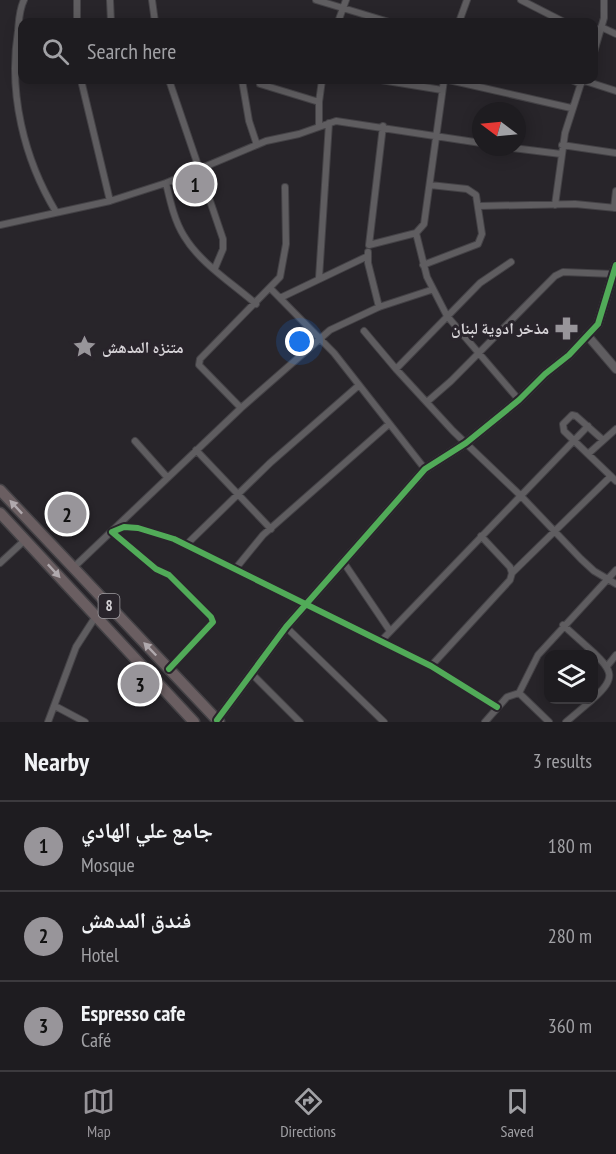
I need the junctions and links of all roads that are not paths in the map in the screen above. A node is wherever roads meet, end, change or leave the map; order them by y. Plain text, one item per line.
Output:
1 (24, 0) edge
2 (77, 0) edge
3 (110, 0) edge
4 (152, 0) edge
5 (316, 0) edge
6 (346, 0) edge
7 (521, 0) edge
8 (604, 0) edge
9 (465, 1) edge
10 (343, 8) junction
11 (20, 18) edge
12 (77, 18) edge
13 (111, 18) edge
14 (154, 18) edge
15 (339, 18) edge
16 (376, 18) edge
17 (460, 18) edge
18 (556, 18) edge
19 (601, 27) junction
20 (18, 31) edge
21 (616, 34) edge
22 (598, 35) edge
23 (82, 84) edge
24 (170, 84) edge
25 (243, 84) edge
26 (260, 84) dead end
27 (321, 84) edge
28 (405, 84) edge
29 (443, 84) edge
30 (466, 84) edge
31 (581, 84) edge
32 (593, 84) edge
33 (442, 90) junction
34 (616, 92) edge
35 (319, 102) junction
36 (571, 108) junction
37 (329, 123) junction
38 (319, 126) junction
39 (383, 126) junction
40 (437, 135) junction
41 (472, 141) edge
42 (257, 145) junction
43 (562, 146) junction
44 (526, 150) edge
45 (616, 153) edge
46 (561, 154) junction
47 (201, 168) junction
48 (165, 183) junction
49 (430, 185) junction
50 (285, 187) dead end
51 (616, 191) edge
52 (110, 201) junction
53 (555, 205) junction
54 (479, 206) junction
55 (615, 208) edge
56 (56, 212) junction
57 (0, 217) edge
58 (1, 225) edge
59 (416, 233) junction
60 (369, 245) junction
61 (368, 256) junction
62 (511, 262) dead end
63 (423, 265) junction
64 (616, 265) edge
65 (215, 268) junction
66 (613, 274) junction
67 (318, 278) junction
68 (271, 289) junction
69 (431, 290) junction
70 (280, 298) junction
71 (256, 304) junction
72 (379, 308) junction
73 (447, 316) junction
74 (364, 331) dead end
75 (587, 335) junction
76 (321, 339) junction
77 (479, 351) junction
78 (396, 369) junction
79 (616, 369) edge
80 (358, 386) junction
81 (519, 400) junction
82 (428, 401) junction
83 (241, 408) junction
84 (389, 424) junction
85 (588, 426) junction
86 (616, 429) edge
87 (575, 440) junction
88 (603, 440) junction
89 (135, 441) dead end
90 (466, 443) junction
91 (196, 450) junction
92 (588, 454) junction
93 (425, 469) junction
94 (166, 477) junction
95 (614, 478) edge
96 (0, 490) edge
97 (237, 494) junction
98 (521, 496) junction
99 (0, 513) edge
100 (271, 529) junction
101 (555, 531) junction
102 (112, 532) junction
103 (481, 536) junction
104 (25, 540) junction
105 (186, 545) junction
106 (0, 563) edge
107 (344, 563) junction
108 (73, 568) junction
109 (236, 568) junction
110 (616, 570) edge
111 (512, 573) junction
112 (608, 579) junction
113 (616, 584) edge
114 (307, 604) junction
115 (96, 616) junction
116 (563, 625) junction
117 (286, 627) junction
118 (390, 631) junction
119 (382, 640) junction
120 (616, 655) edge
121 (608, 665) junction
122 (431, 666) junction
123 (169, 669) junction
124 (251, 673) junction
125 (519, 693) junction
126 (598, 694) edge
127 (587, 704) edge
128 (55, 706) junction
129 (497, 707) junction
130 (188, 719) edge
131 (218, 721) edge
132 (48, 722) edge
133 (85, 722) edge
134 (300, 722) edge
135 (384, 722) edge
136 (484, 722) edge
137 (549, 722) edge
138 (566, 722) edge

1 - 11 street
2 - 12 street
3 - 13 street
4 - 14 street
5 - 10 street
6 - 10 street
7 - 18 street
8 - 19 street
9 - 17 street
10 - 15 street
10 - 16 street
19 - 21 street
19 - 22 street
20 - 56 street
23 - 52 street
24 - 47 street
25 - 42 street
26 - 35 street
27 - 35 street
28 - 33 street
29 - 33 street
30 - 36 street
31 - 36 street
32 - 34 street
33 - 40 street
35 - 38 street
36 - 43 street
37 - 38 street
37 - 39 street
37 - 67 street
38 - 42 street
39 - 40 street
39 - 60 street
40 - 41 street
40 - 49 street
42 - 47 street
43 - 45 street
43 - 46 street
44 - 46 street
46 - 53 street
47 - 48 street
47 - 65 street
48 - 52 street
48 - 65 street
49 - 54 street
49 - 59 street
50 - 68 street
51 - 55 street
52 - 56 street
53 - 54 street
53 - 55 street
54 - 63 street
56 - 58 street
57 - 58 street
59 - 60 street
59 - 63 street
60 - 61 street
61 - 67 street
61 - 72 street
62 - 73 street
63 - 69 street
64 - 66 street
65 - 71 street
66 - 75 street
66 - 77 street
67 - 70 street
68 - 70 street
68 - 71 street
69 - 72 street
69 - 73 street
70 - 76 street
71 - 83 street
72 - 76 street
73 - 77 street
73 - 78 street
74 - 78 street
75 - 79 street
75 - 81 street
76 - 80 street
76 - 83 street
77 - 81 street
77 - 82 street
78 - 82 street
80 - 84 street
80 - 97 street
81 - 90 street
82 - 90 street
83 - 91 street
84 - 93 street
84 - 100 street
85 - 87 street
85 - 87 street
85 - 88 street
86 - 88 street
87 - 92 street
87 - 98 street
88 - 92 street
89 - 94 street
90 - 93 street
90 - 98 street
91 - 94 street
91 - 97 street
92 - 95 street
93 - 107 street
94 - 102 street
95 - 101 street
108 -> 96 highway, 8
97 - 100 street
97 - 105 street
98 - 101 street
98 - 103 street
99 - 104 highway, 8
100 - 109 street
101 - 111 street
101 - 112 street
102 - 105 street
102 - 108 street
102 - 123 street
103 - 111 street
103 - 118 street
104 - 106 street
104 -> 115 highway, 8
105 - 109 street
107 - 114 street
107 - 118 street
123 -> 108 highway, 8
109 - 114 street
110 - 112 street
111 - 122 street
112 - 113 street
112 - 116 street
114 - 117 street
114 - 119 street
115 - 128 street
115 - 130 highway, 8
116 - 121 street
116 - 125 street
117 - 124 street
117 - 135 street
118 - 119 street
119 - 122 street
120 - 121 street
121 - 126 street
122 - 129 street
123 - 131 highway, 8
124 - 131 street
124 - 134 street
125 - 129 street
125 - 137 street
127 - 138 street
128 - 132 street
128 - 133 street
129 - 136 street

